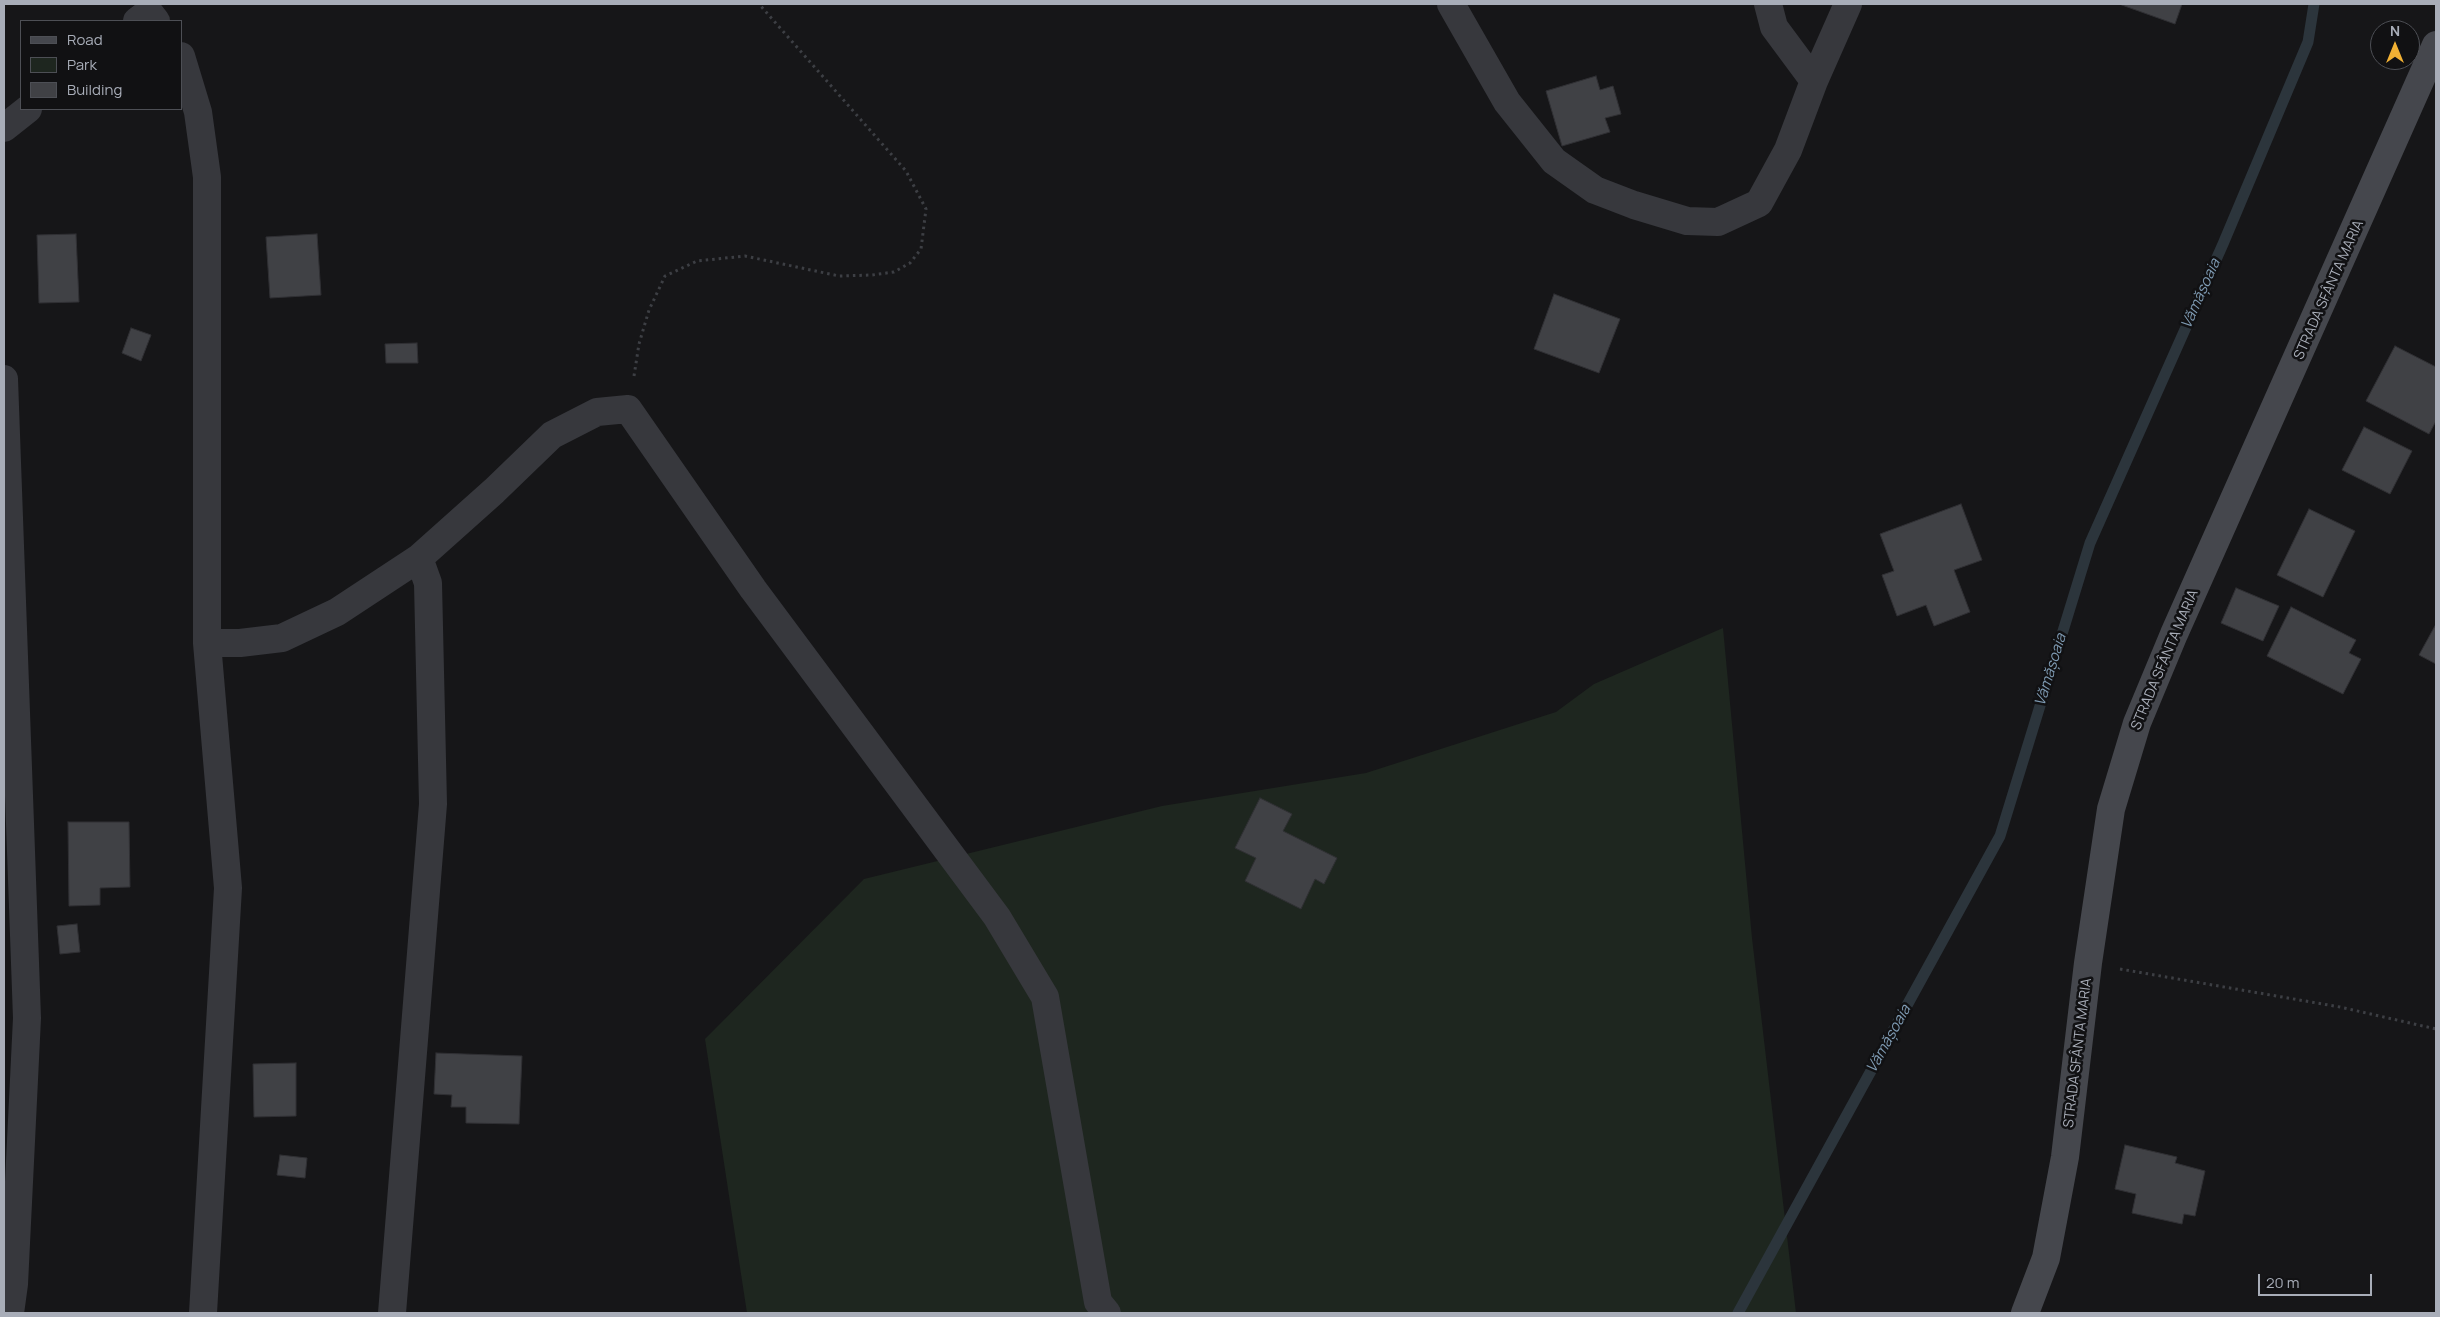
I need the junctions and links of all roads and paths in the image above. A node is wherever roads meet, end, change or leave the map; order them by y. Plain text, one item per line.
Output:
1 (759, 4) edge
2 (1451, 4) edge
3 (1768, 4) edge
4 (1848, 4) edge
5 (2436, 45) edge
6 (182, 59) edge
7 (1814, 81) junction
8 (27, 110) edge
9 (4, 128) edge
10 (4, 379) edge
11 (628, 409) junction
12 (419, 558) junction
13 (208, 643) junction
14 (2088, 963) junction
15 (2436, 1029) edge
16 (10, 1313) edge
17 (204, 1313) edge
18 (392, 1313) edge
19 (1107, 1313) edge
20 (2025, 1313) edge

1 - 11 path
2 - 7 street
3 - 7 street
4 - 7 street
5 - 14 main road, STRADA SFÂNTA MARIA
6 - 13 street
8 - 9 street
10 - 16 street
11 - 12 street
11 - 19 street
12 - 13 street
12 - 18 street
13 - 17 street
14 - 15 path
14 - 20 main road, STRADA SFÂNTA MARIA

